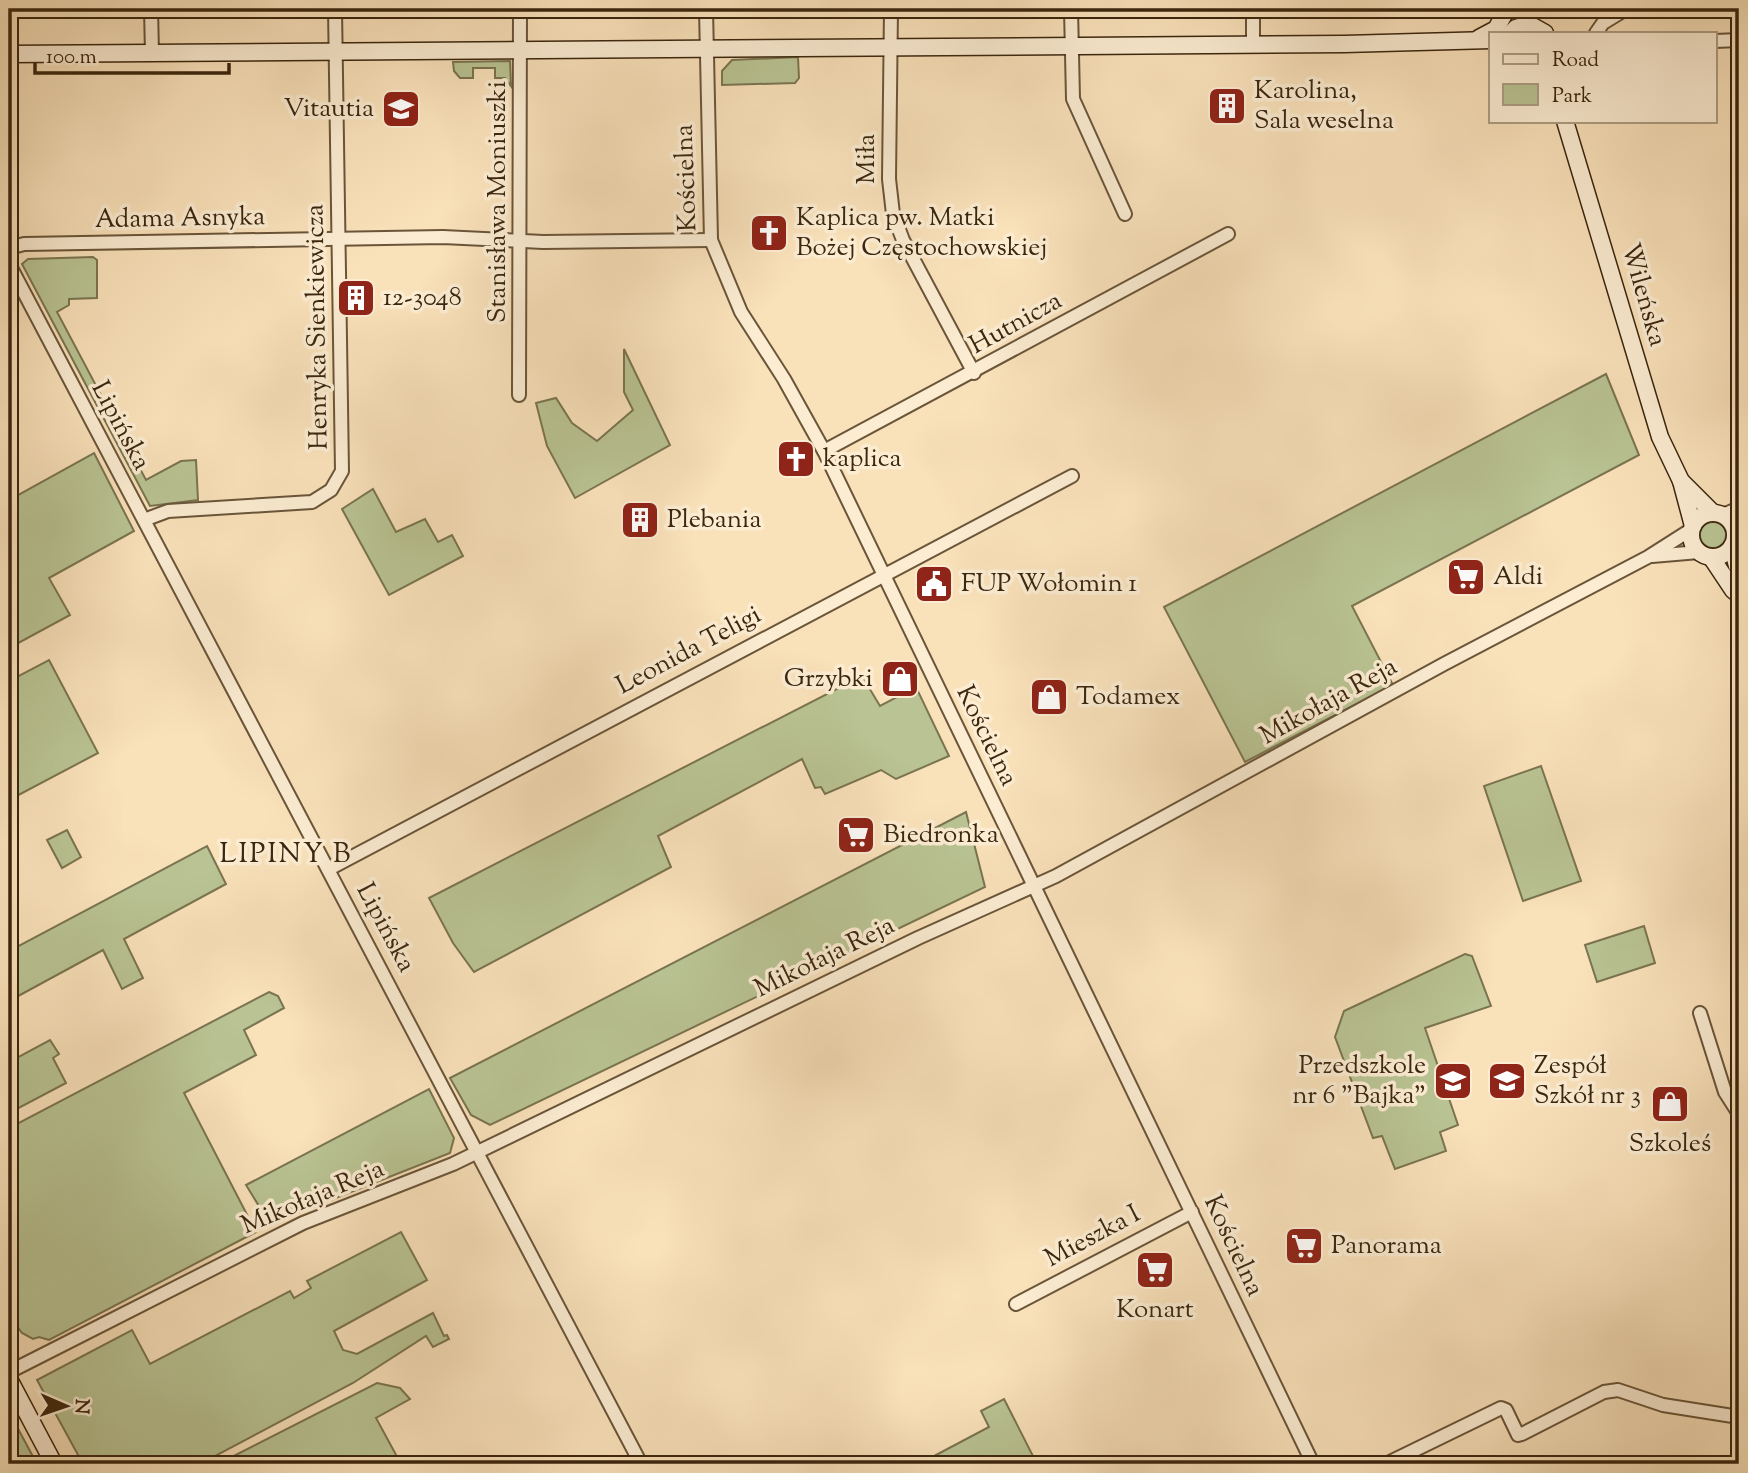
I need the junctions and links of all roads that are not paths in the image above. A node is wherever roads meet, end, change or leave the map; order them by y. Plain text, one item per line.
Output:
1 (151, 9) edge
2 (335, 9) edge
3 (520, 9) edge
4 (706, 9) edge
5 (891, 9) edge
6 (1071, 9) edge
7 (1253, 9) edge
8 (1507, 9) edge
9 (1514, 9) edge
10 (1622, 12) edge
11 (1517, 29) edge
12 (1492, 32) edge
13 (1544, 32) edge
14 (1597, 32) edge
15 (1483, 40) edge
16 (1739, 40) edge
17 (1716, 41) edge
18 (1253, 44) junction
19 (892, 46) junction
20 (1072, 46) junction
21 (706, 48) junction
22 (520, 50) junction
23 (152, 53) junction
24 (336, 53) junction
25 (9, 54) edge
26 (1565, 122) edge
27 (1125, 214) dead end
28 (1227, 234) dead end
29 (338, 239) junction
30 (711, 240) junction
31 (521, 242) junction
32 (9, 248) edge
33 (9, 264) edge
34 (974, 373) junction
35 (519, 395) dead end
36 (824, 452) junction
37 (1072, 476) dead end
38 (1681, 481) junction
39 (1739, 508) edge
40 (1718, 514) junction
41 (144, 520) junction
42 (1692, 527) junction
43 (1735, 535) edge
44 (1705, 554) junction
45 (1648, 557) junction
46 (1739, 574) edge
47 (884, 575) junction
48 (1739, 595) edge
49 (328, 869) junction
50 (1034, 887) junction
51 (1700, 1013) dead end
52 (1739, 1114) edge
53 (477, 1152) junction
54 (1192, 1212) junction
55 (1016, 1304) dead end
56 (9, 1372) edge
57 (9, 1379) edge
58 (1739, 1417) edge
59 (54, 1464) edge
60 (641, 1464) edge
61 (1313, 1464) edge
62 (1386, 1464) edge

1 - 23 street
2 - 24 street, Henryka Sienkiewicza
3 - 22 street, Stanisława Moniuszki
4 - 21 street, Kościelna
5 - 19 street, Miła
6 - 20 street
7 - 18 street
8 - 12 street
9 - 11 street
10 - 14 street
11 - 13 street
15 - 18 street
16 - 17 street
18 - 20 street
19 - 20 street
19 - 21 street
19 - 34 street, Miła
20 - 27 street
21 - 22 street
21 - 30 street, Kościelna
22 - 24 street
22 - 31 street, Stanisława Moniuszki
23 - 24 street
23 - 25 street
24 - 29 street, Henryka Sienkiewicza
26 - 38 street, Wileńska
28 - 34 street, Hutnicza
29 - 31 street, Adama Asnyka
29 - 32 street, Adama Asnyka
29 - 41 street, Henryka Sienkiewicza
30 - 31 street, Adama Asnyka
30 - 36 street, Kościelna
31 - 35 street, Stanisława Moniuszki
33 - 41 street, Lipińska
34 - 36 street, Hutnicza
36 - 47 street, Kościelna
37 - 47 street, Leonida Teligi
38 - 40 street, Wileńska
38 - 42 street, Wileńska
39 - 40 street
40 - 42 street
40 - 43 street
41 - 49 street, Lipińska
42 - 44 street
42 - 45 street, Mikołaja Reja
43 - 44 street
43 - 46 street
44 - 45 street, Mikołaja Reja
44 - 48 street
45 - 50 street, Mikołaja Reja
47 - 49 street, Leonida Teligi
47 - 50 street, Kościelna
49 - 53 street, Lipińska
50 - 53 street, Mikołaja Reja
50 - 54 street, Kościelna
51 - 52 street
53 - 56 street, Mikołaja Reja
53 - 60 street, Lipińska
54 - 55 street, Mieszka I
54 - 61 street, Kościelna
57 - 59 street
58 - 62 street

